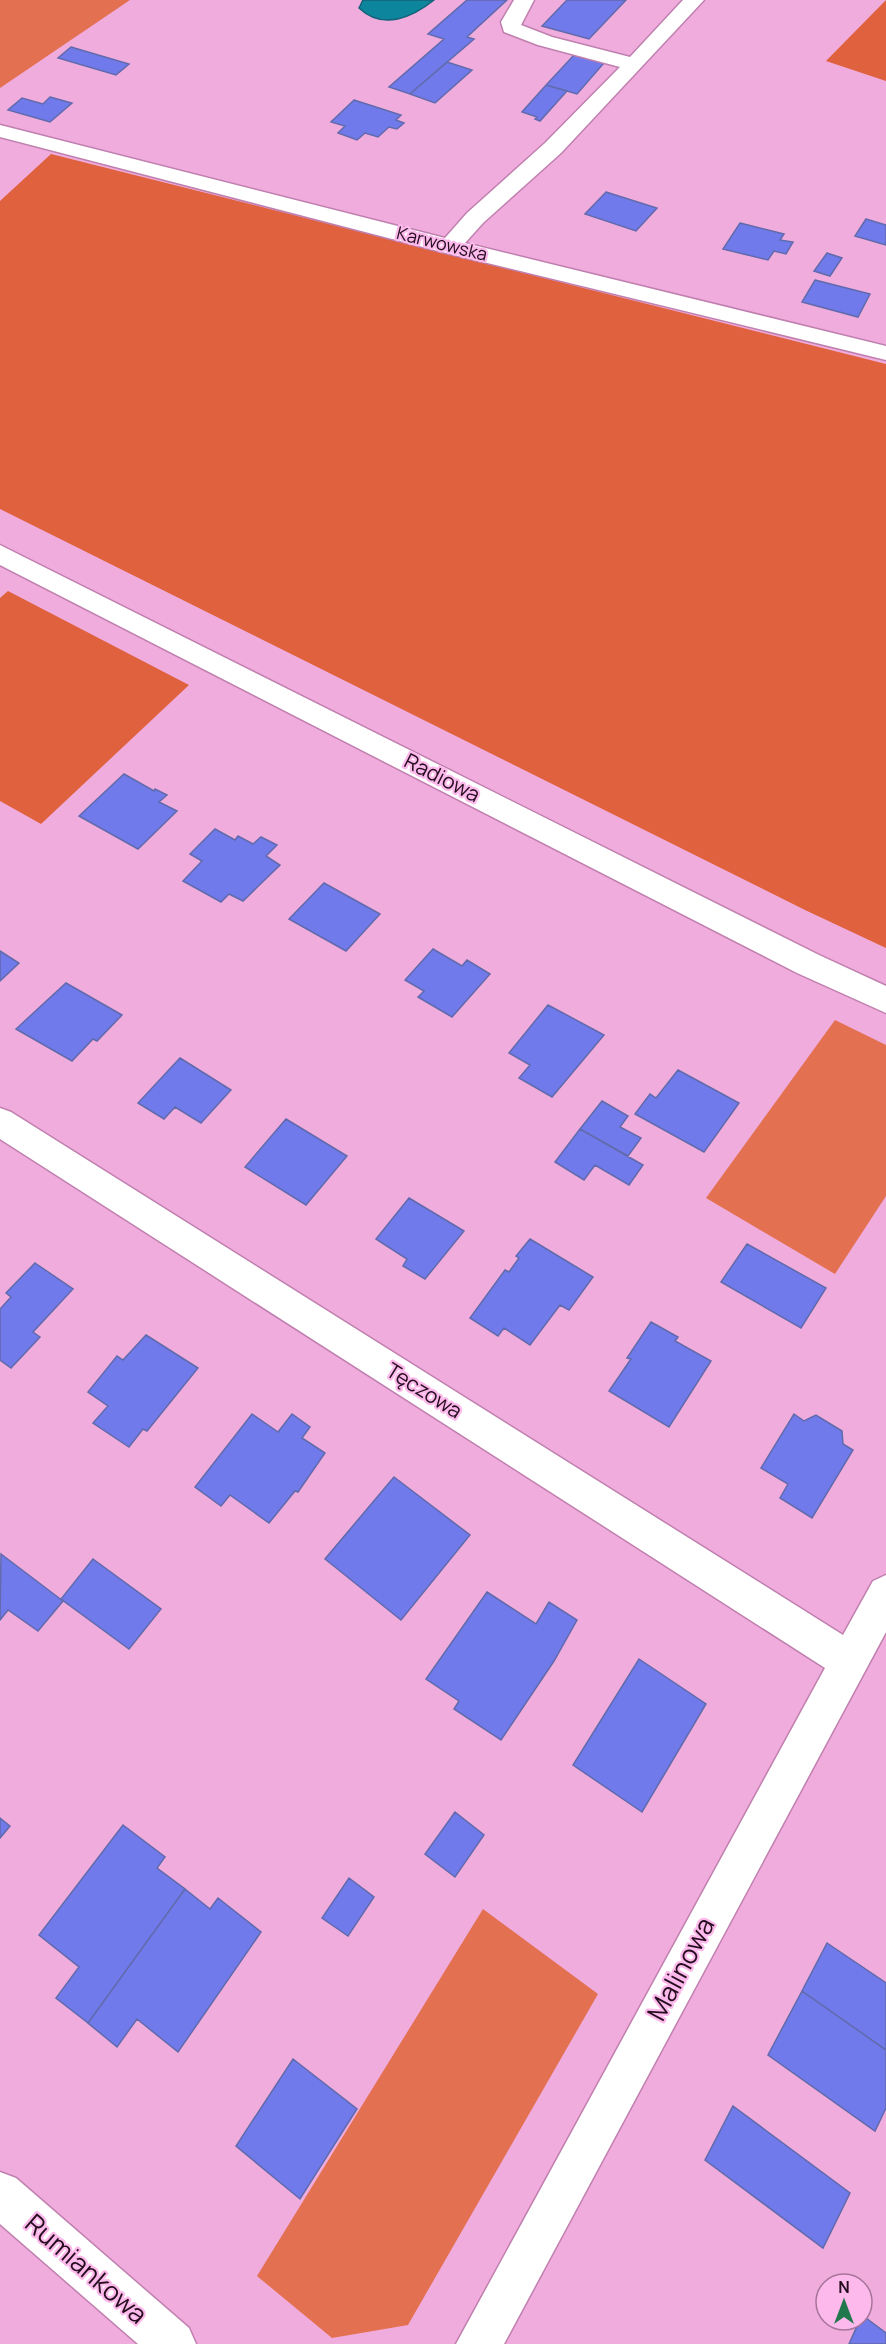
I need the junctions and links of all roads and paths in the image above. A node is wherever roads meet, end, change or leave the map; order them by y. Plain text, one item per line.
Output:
1 (524, 0) edge
2 (694, 0) edge
3 (634, 64) junction
4 (0, 131) edge
5 (450, 246) junction
6 (886, 353) edge
7 (0, 554) edge
8 (886, 999) edge
9 (0, 1122) edge
10 (886, 1594) edge
11 (848, 1660) junction
12 (0, 2194) edge
13 (173, 2344) edge
14 (478, 2344) edge

1 - 3 street
2 - 3 street
3 - 5 street
4 - 5 street, Karwowska
5 - 6 street, Karwowska
7 - 8 street, Radiowa
9 - 11 street, Tęczowa
10 - 11 street, Malinowa
11 - 14 street, Malinowa
12 - 13 street, Rumiankowa

